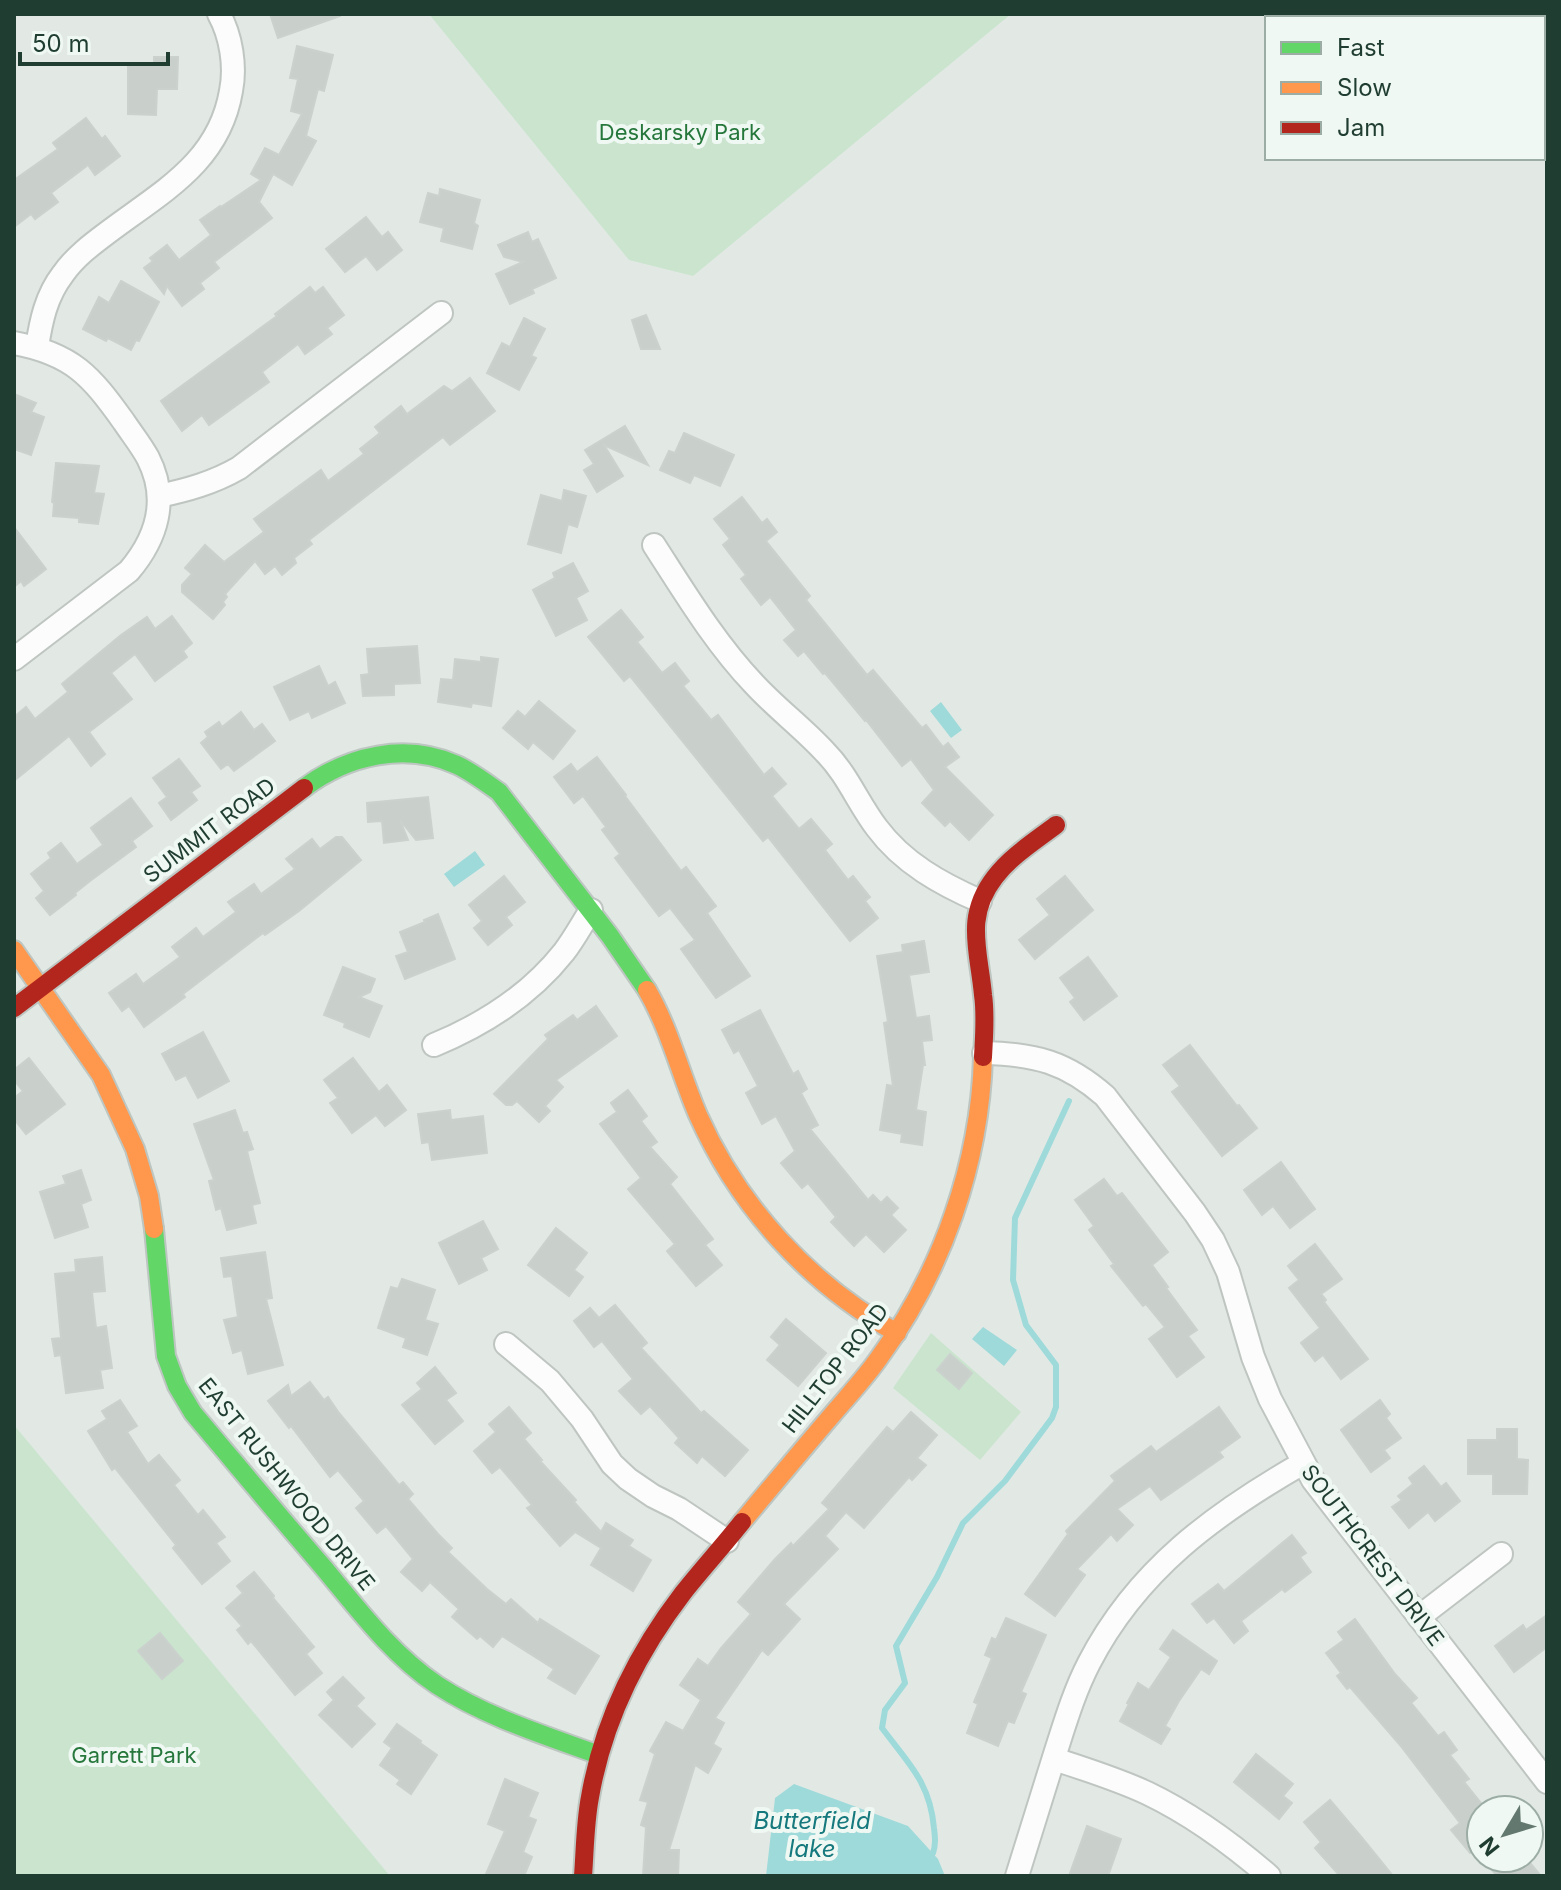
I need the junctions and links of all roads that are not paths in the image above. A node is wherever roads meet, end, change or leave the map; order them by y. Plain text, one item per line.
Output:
1 (219, 14) edge
2 (441, 313) dead end
3 (14, 343) edge
4 (37, 347) junction
5 (159, 496) junction
6 (654, 545) dead end
7 (14, 659) edge
8 (1056, 825) dead end
9 (980, 901) junction
10 (591, 910) junction
11 (14, 950) edge
12 (40, 987) junction
13 (14, 1008) edge
14 (434, 1045) dead end
15 (984, 1053) junction
16 (897, 1333) junction
17 (506, 1344) dead end
18 (1303, 1463) junction
19 (727, 1541) junction
20 (1501, 1554) dead end
21 (1419, 1617) junction
22 (599, 1755) junction
23 (1054, 1759) junction
24 (1547, 1782) edge
25 (583, 1876) edge
26 (1017, 1876) edge
27 (1269, 1876) edge

1 - 4 street
2 - 5 street
3 - 4 street
4 - 5 street
5 - 7 street
6 - 9 street
8 - 9 street, HILLTOP ROAD
9 - 15 street, HILLTOP ROAD
10 - 12 street, SUMMIT ROAD
10 - 14 street
10 - 16 street, SUMMIT ROAD
11 - 12 street, EAST RUSHWOOD DRIVE
12 - 13 street, SUMMIT ROAD
12 - 22 street, EAST RUSHWOOD DRIVE
15 - 16 street, HILLTOP ROAD
15 - 18 street, SOUTHCREST DRIVE
16 - 19 street, HILLTOP ROAD
17 - 19 street
18 - 21 street, SOUTHCREST DRIVE
18 - 23 street
19 - 22 street, HILLTOP ROAD
20 - 21 street
21 - 24 street, SOUTHCREST DRIVE
22 - 25 street, HILLTOP ROAD
23 - 26 street
23 - 27 street

